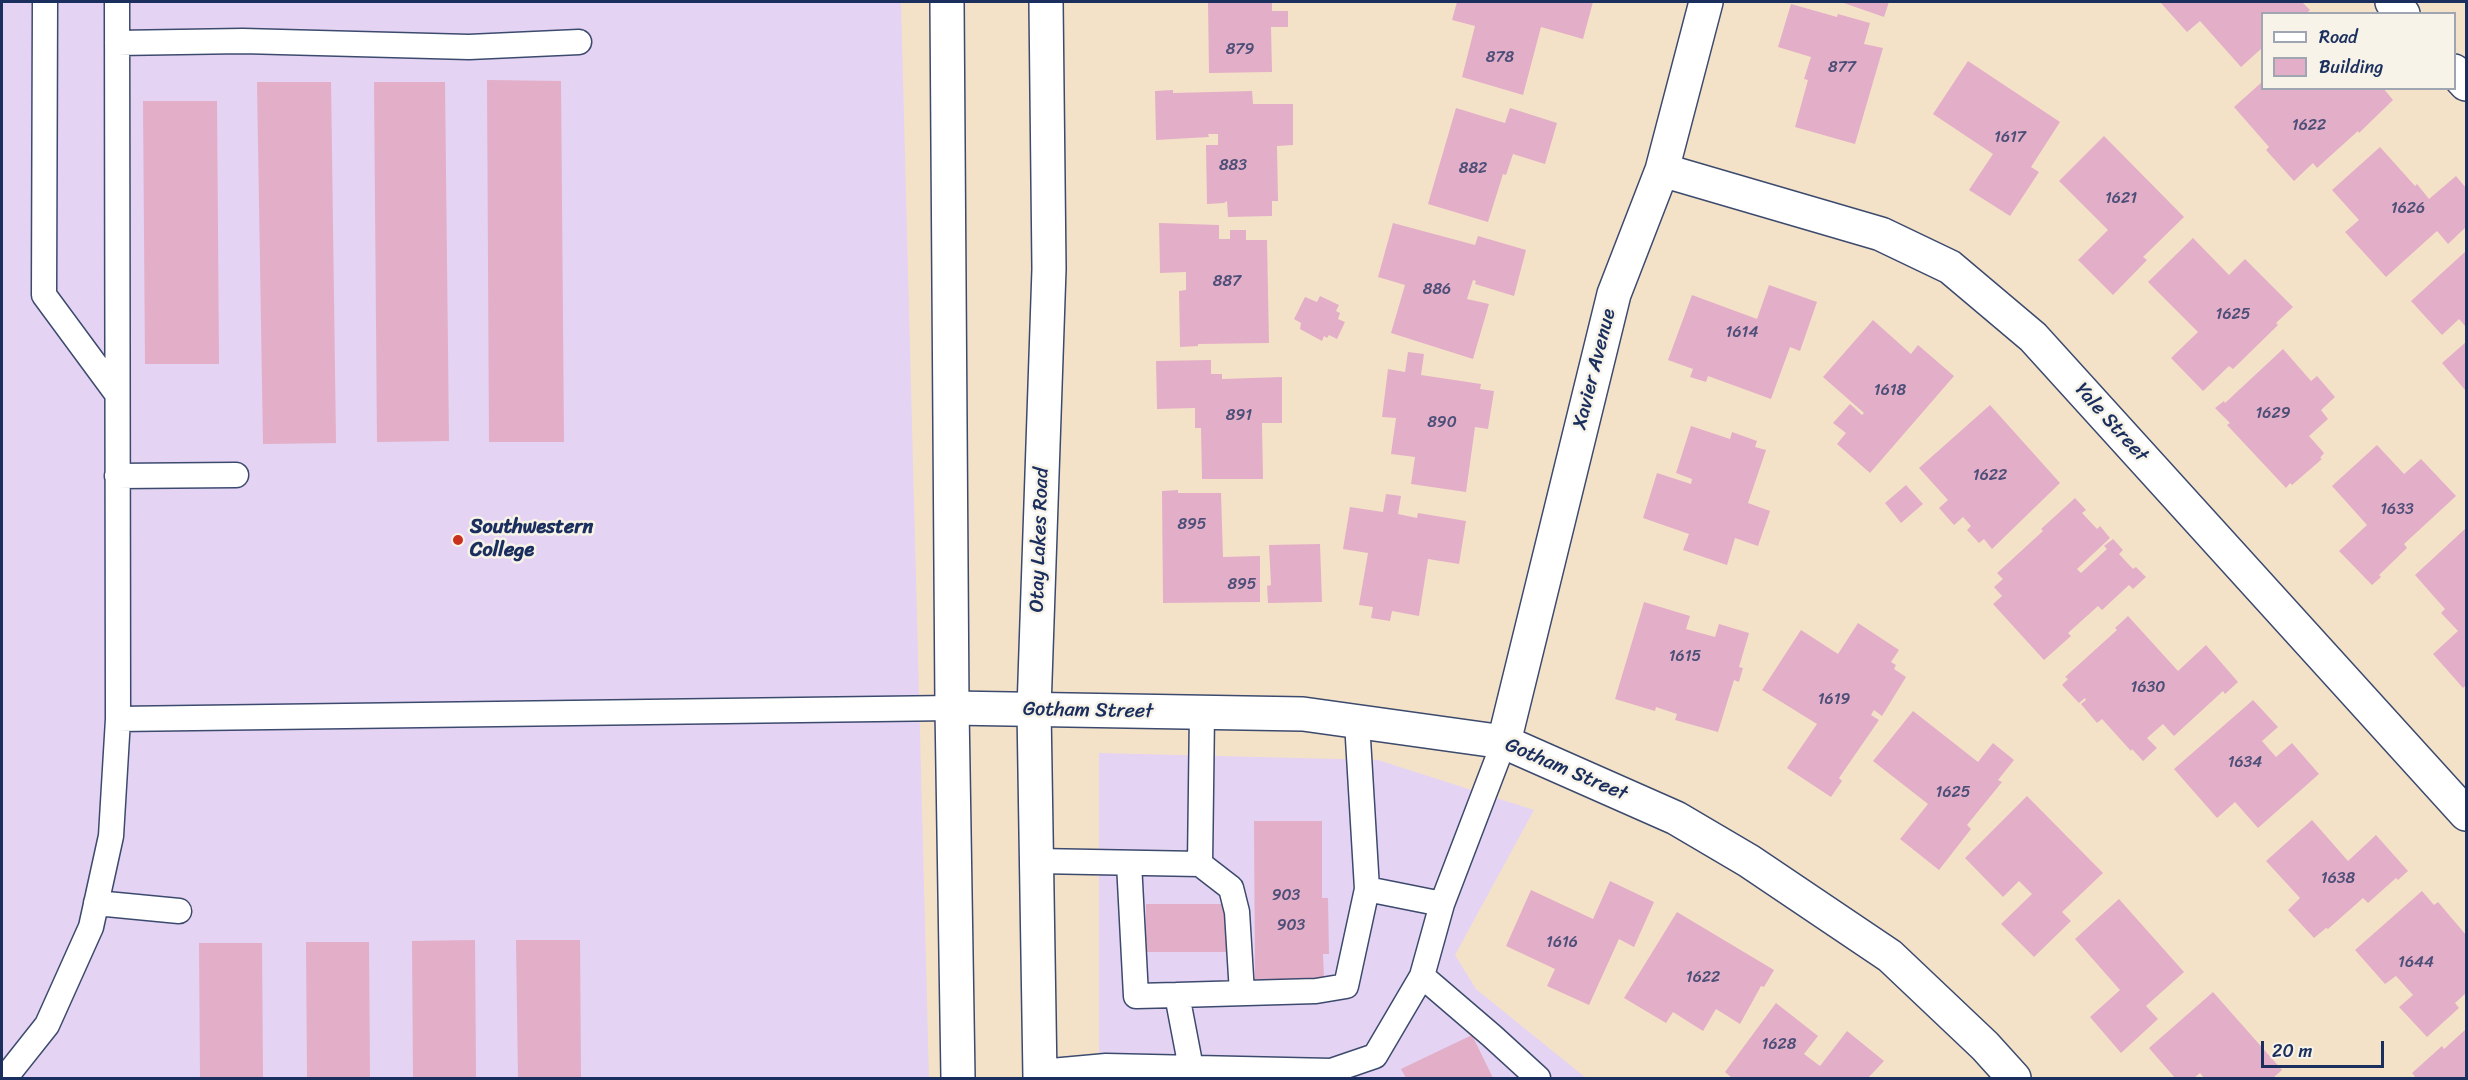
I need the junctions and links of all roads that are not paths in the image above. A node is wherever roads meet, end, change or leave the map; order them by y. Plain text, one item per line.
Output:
1 (45, 2) edge
2 (117, 2) edge
3 (947, 2) edge
4 (1046, 2) edge
5 (1706, 2) edge
6 (579, 42) dead end
7 (117, 43) junction
8 (2456, 72) edge
9 (2466, 84) edge
10 (1662, 170) junction
11 (117, 394) junction
12 (237, 475) dead end
13 (117, 476) junction
14 (952, 708) junction
15 (1034, 709) junction
16 (1202, 713) junction
17 (118, 719) junction
18 (1357, 722) junction
19 (1504, 742) junction
20 (2466, 814) edge
21 (1037, 861) junction
22 (1129, 863) junction
23 (1200, 864) junction
24 (1368, 888) junction
25 (96, 903) junction
26 (1442, 904) junction
27 (179, 911) dead end
28 (1422, 976) junction
29 (1242, 993) junction
30 (1177, 995) junction
31 (1191, 1068) junction
32 (1040, 1076) edge
33 (5, 1078) edge
34 (958, 1078) edge
35 (1538, 1078) edge
36 (2014, 1078) edge

1 - 11 lane
2 - 7 lane
3 - 14 street
4 - 15 street, Otay Lakes Road
5 - 10 street, Xavier Avenue
6 - 7 lane
7 - 11 lane
8 - 9 street
10 - 19 street, Xavier Avenue
10 - 20 street, Yale Street
11 - 13 lane
12 - 13 lane
13 - 17 lane
14 - 15 street, Gotham Street
14 - 17 lane
14 - 34 street
15 - 16 street, Gotham Street
15 - 21 street, Otay Lakes Road
16 - 18 street, Gotham Street
16 - 23 lane
17 - 25 lane
18 - 19 street, Gotham Street
18 - 24 lane
19 - 26 lane
19 - 36 street, Gotham Street
21 - 22 lane
21 - 32 street, Otay Lakes Road
22 - 23 lane
22 - 30 lane
23 - 29 lane
24 - 26 lane
24 - 29 lane
25 - 27 lane
25 - 33 lane
26 - 28 lane
28 - 31 lane
28 - 35 lane
29 - 30 lane
30 - 31 lane
31 - 32 lane

